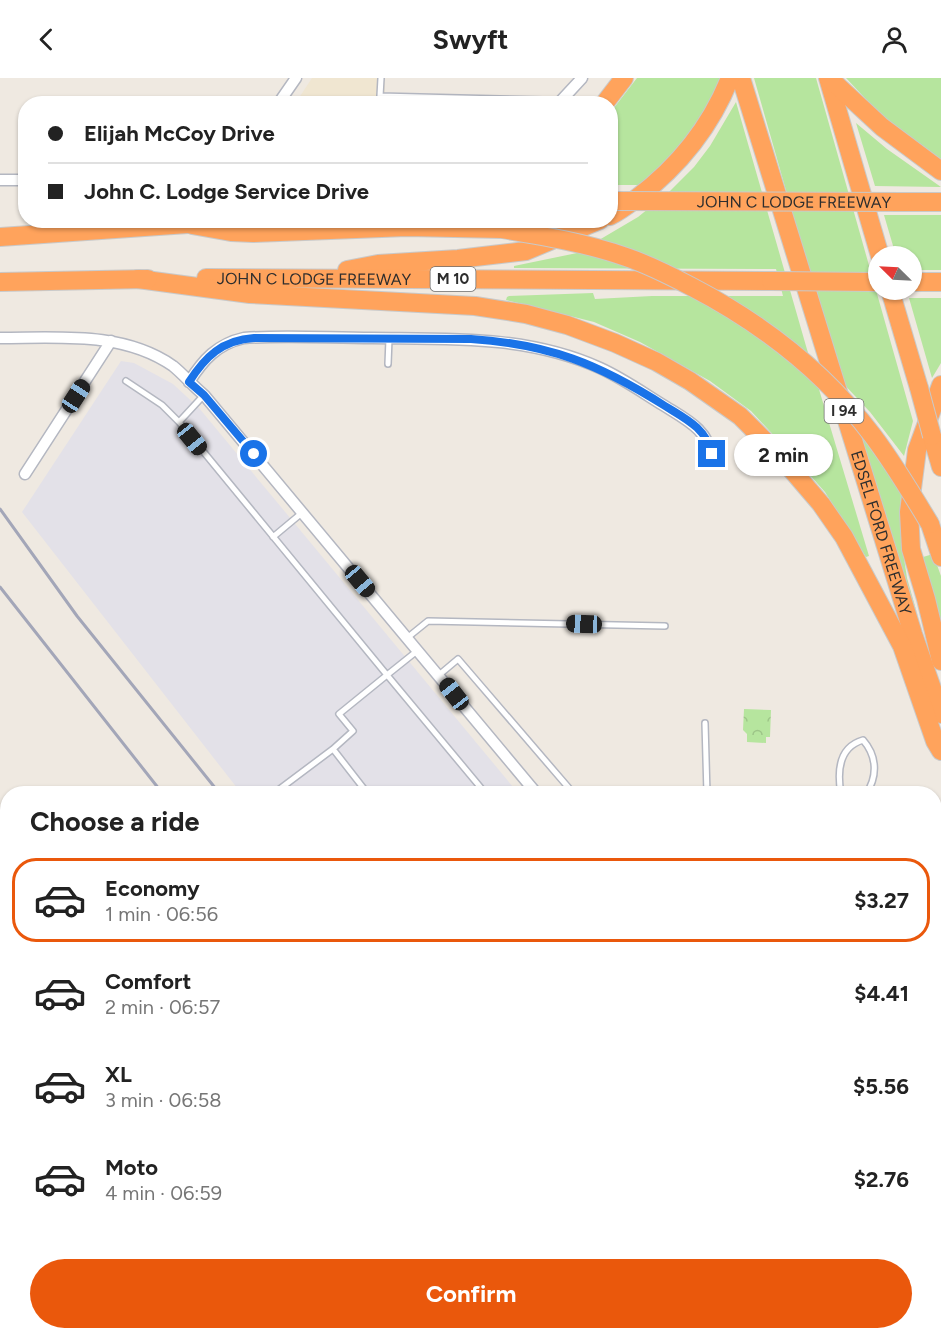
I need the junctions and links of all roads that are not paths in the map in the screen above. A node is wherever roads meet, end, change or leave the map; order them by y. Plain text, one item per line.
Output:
1 (296, 78) edge
2 (381, 78) edge
3 (582, 78) edge
4 (624, 78) edge
5 (730, 78) edge
6 (741, 78) edge
7 (828, 78) edge
8 (284, 96) edge
9 (380, 96) edge
10 (565, 96) edge
11 (610, 96) edge
12 (941, 171) edge
13 (0, 180) edge
14 (18, 180) edge
15 (618, 201) edge
16 (941, 202) edge
17 (618, 210) edge
18 (144, 228) edge
19 (213, 228) edge
20 (374, 228) edge
21 (454, 228) edge
22 (581, 228) edge
23 (0, 237) edge
24 (877, 246) edge
25 (307, 278) junction
26 (138, 279) junction
27 (0, 282) edge
28 (868, 282) edge
29 (922, 282) edge
30 (941, 282) edge
31 (893, 300) edge
32 (0, 338) edge
33 (389, 339) junction
34 (111, 341) junction
35 (388, 364) dead end
36 (126, 381) dead end
37 (189, 382) junction
38 (941, 385) edge
39 (204, 395) junction
40 (179, 423) junction
41 (712, 459) dead end
42 (941, 467) edge
43 (25, 474) dead end
44 (303, 512) junction
45 (273, 537) junction
46 (941, 557) edge
47 (665, 626) dead end
48 (407, 638) junction
49 (418, 651) junction
50 (941, 661) edge
51 (387, 675) junction
52 (439, 675) junction
53 (941, 714) edge
54 (705, 723) dead end
55 (333, 748) junction
56 (941, 751) edge
57 (283, 786) edge
58 (362, 786) edge
59 (479, 786) edge
60 (530, 786) edge
61 (567, 786) edge
62 (707, 786) edge
63 (840, 786) edge
64 (869, 786) edge

1 - 8 street
2 - 9 lane
3 - 10 street
4 - 11 highway
5 - 17 highway
6 - 53 highway, EDSEL FORD FREEWAY / I 94
7 - 12 highway
7 - 24 highway
13 - 14 street
15 - 16 highway, JOHN C LODGE FREEWAY, bridge
18 - 23 highway
19 - 20 highway, bridge
21 - 46 highway, bridge
22 - 25 highway
25 - 26 highway, JOHN C LODGE FREEWAY / M 10
25 - 28 highway, JOHN C LODGE FREEWAY / M 10, bridge
26 - 27 highway, JOHN C LODGE FREEWAY / M 10
26 - 56 highway
29 - 30 highway
31 - 42 highway, bridge
32 - 34 street
33 - 35 lane
33 - 37 street
33 - 41 street
34 - 37 street
34 - 43 street
36 - 40 lane
37 - 39 street
38 - 50 highway
39 - 40 lane
39 - 44 street
40 - 45 lane
44 - 45 lane
44 - 48 street
45 - 51 lane
47 - 48 lane
48 - 49 street
49 - 51 lane
49 - 52 street
51 - 55 lane
51 - 59 lane
52 - 60 street
52 - 61 lane
54 - 62 lane
55 - 57 lane
55 - 58 lane
63 - 64 lane

